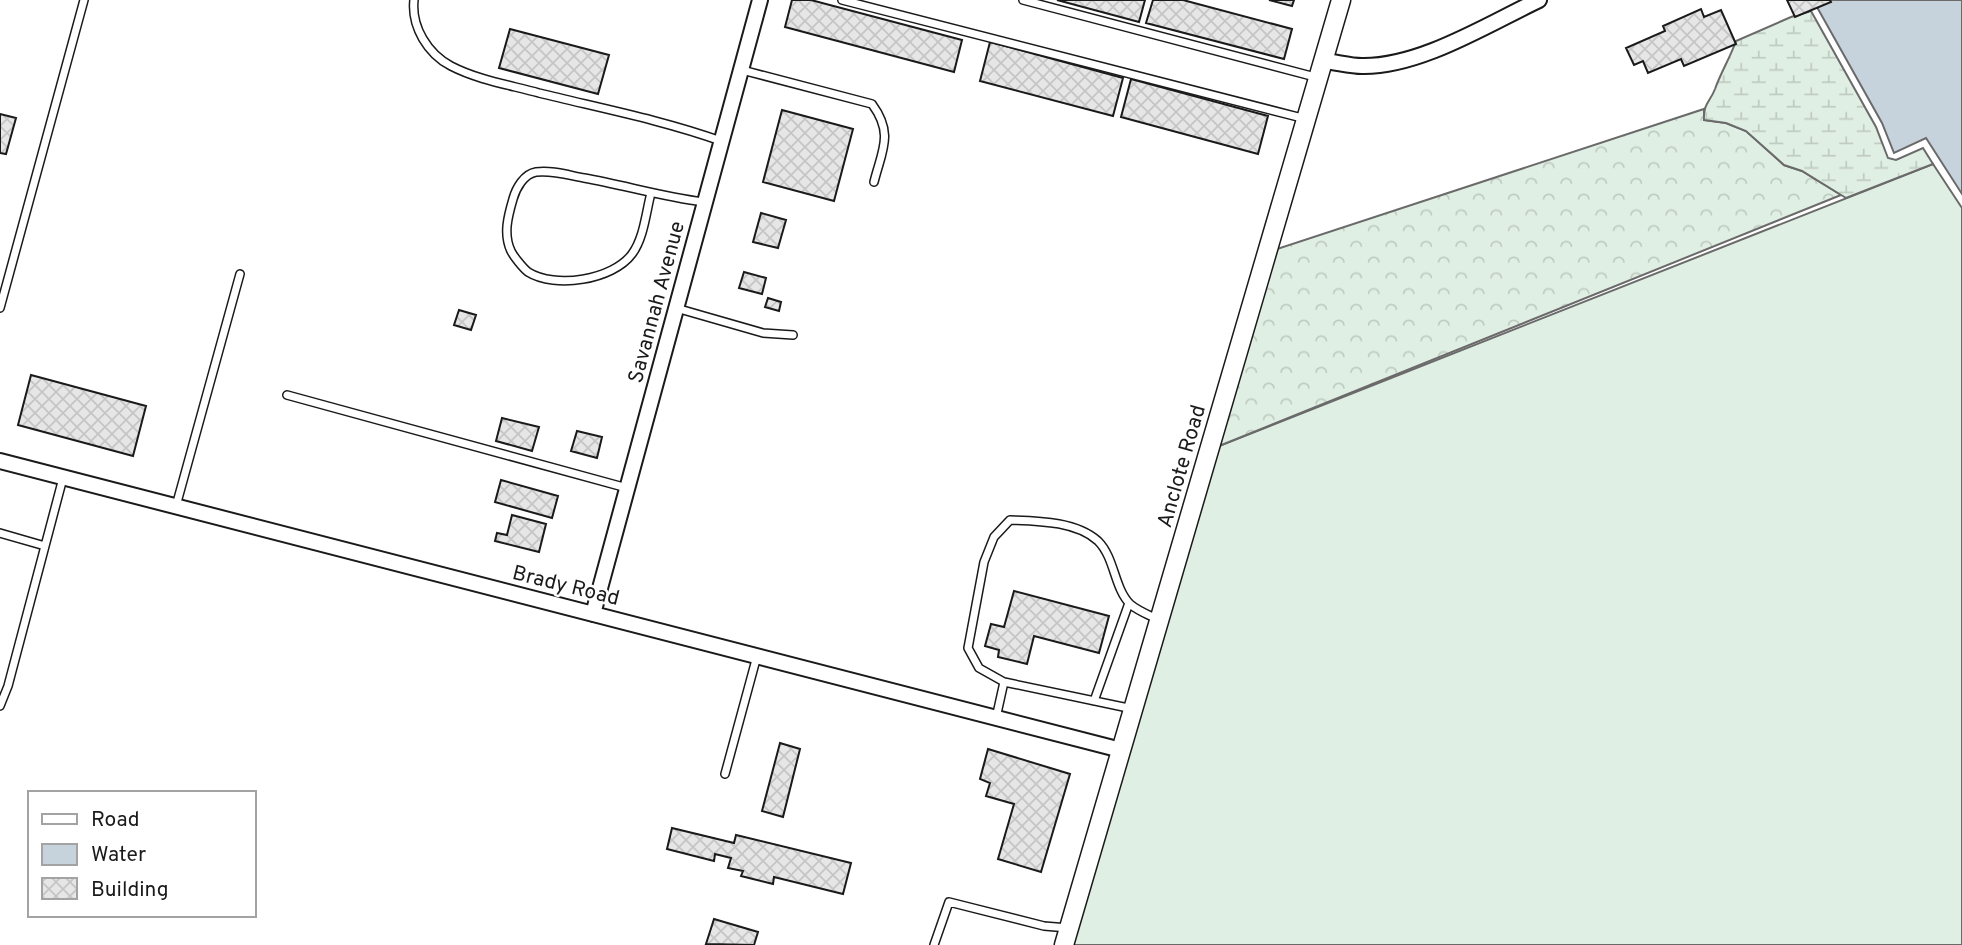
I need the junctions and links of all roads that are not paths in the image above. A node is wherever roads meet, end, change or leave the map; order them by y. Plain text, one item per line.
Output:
1 (84, 0) edge
2 (414, 0) edge
3 (760, 0) edge
4 (842, 0) edge
5 (1024, 0) edge
6 (1341, 0) edge
7 (1539, 0) edge
8 (741, 69) junction
9 (1322, 69) junction
10 (1307, 120) junction
11 (722, 141) junction
12 (874, 183) dead end
13 (651, 193) junction
14 (705, 202) junction
15 (240, 274) dead end
16 (0, 308) edge
17 (676, 308) junction
18 (793, 335) dead end
19 (287, 395) dead end
20 (0, 461) edge
21 (63, 478) junction
22 (628, 488) junction
23 (176, 506) junction
24 (0, 533) edge
25 (45, 546) junction
26 (1129, 603) junction
27 (593, 614) junction
28 (1159, 620) junction
29 (757, 656) junction
30 (1003, 682) junction
31 (1094, 701) junction
32 (0, 706) edge
33 (1133, 709) junction
34 (996, 718) junction
35 (1121, 750) junction
36 (725, 774) dead end
37 (1066, 937) edge
38 (934, 945) edge

1 - 16 lane
2 - 11 lane
3 - 8 street, Savannah Avenue
4 - 10 lane
5 - 9 lane
6 - 9 street, Anclote Road
7 - 9 street
8 - 11 street, Savannah Avenue
8 - 12 lane
9 - 10 street, Anclote Road
10 - 28 street, Anclote Road
11 - 14 street, Savannah Avenue
13 - 13 lane
13 - 14 lane
14 - 17 street, Savannah Avenue
15 - 23 lane
17 - 18 lane
17 - 22 street, Savannah Avenue
19 - 22 lane
20 - 21 street, Brady Road
21 - 23 street, Brady Road
21 - 25 lane
22 - 27 street, Savannah Avenue
23 - 27 street, Brady Road
24 - 25 lane
25 - 32 lane
26 - 28 lane
26 - 30 lane
26 - 31 lane
27 - 29 street, Brady Road
28 - 33 street, Anclote Road
29 - 34 street, Brady Road
29 - 36 lane
30 - 31 lane
30 - 34 lane
31 - 33 lane
33 - 35 street, Anclote Road
34 - 35 street, Brady Road
35 - 37 street, Anclote Road
37 - 38 lane

